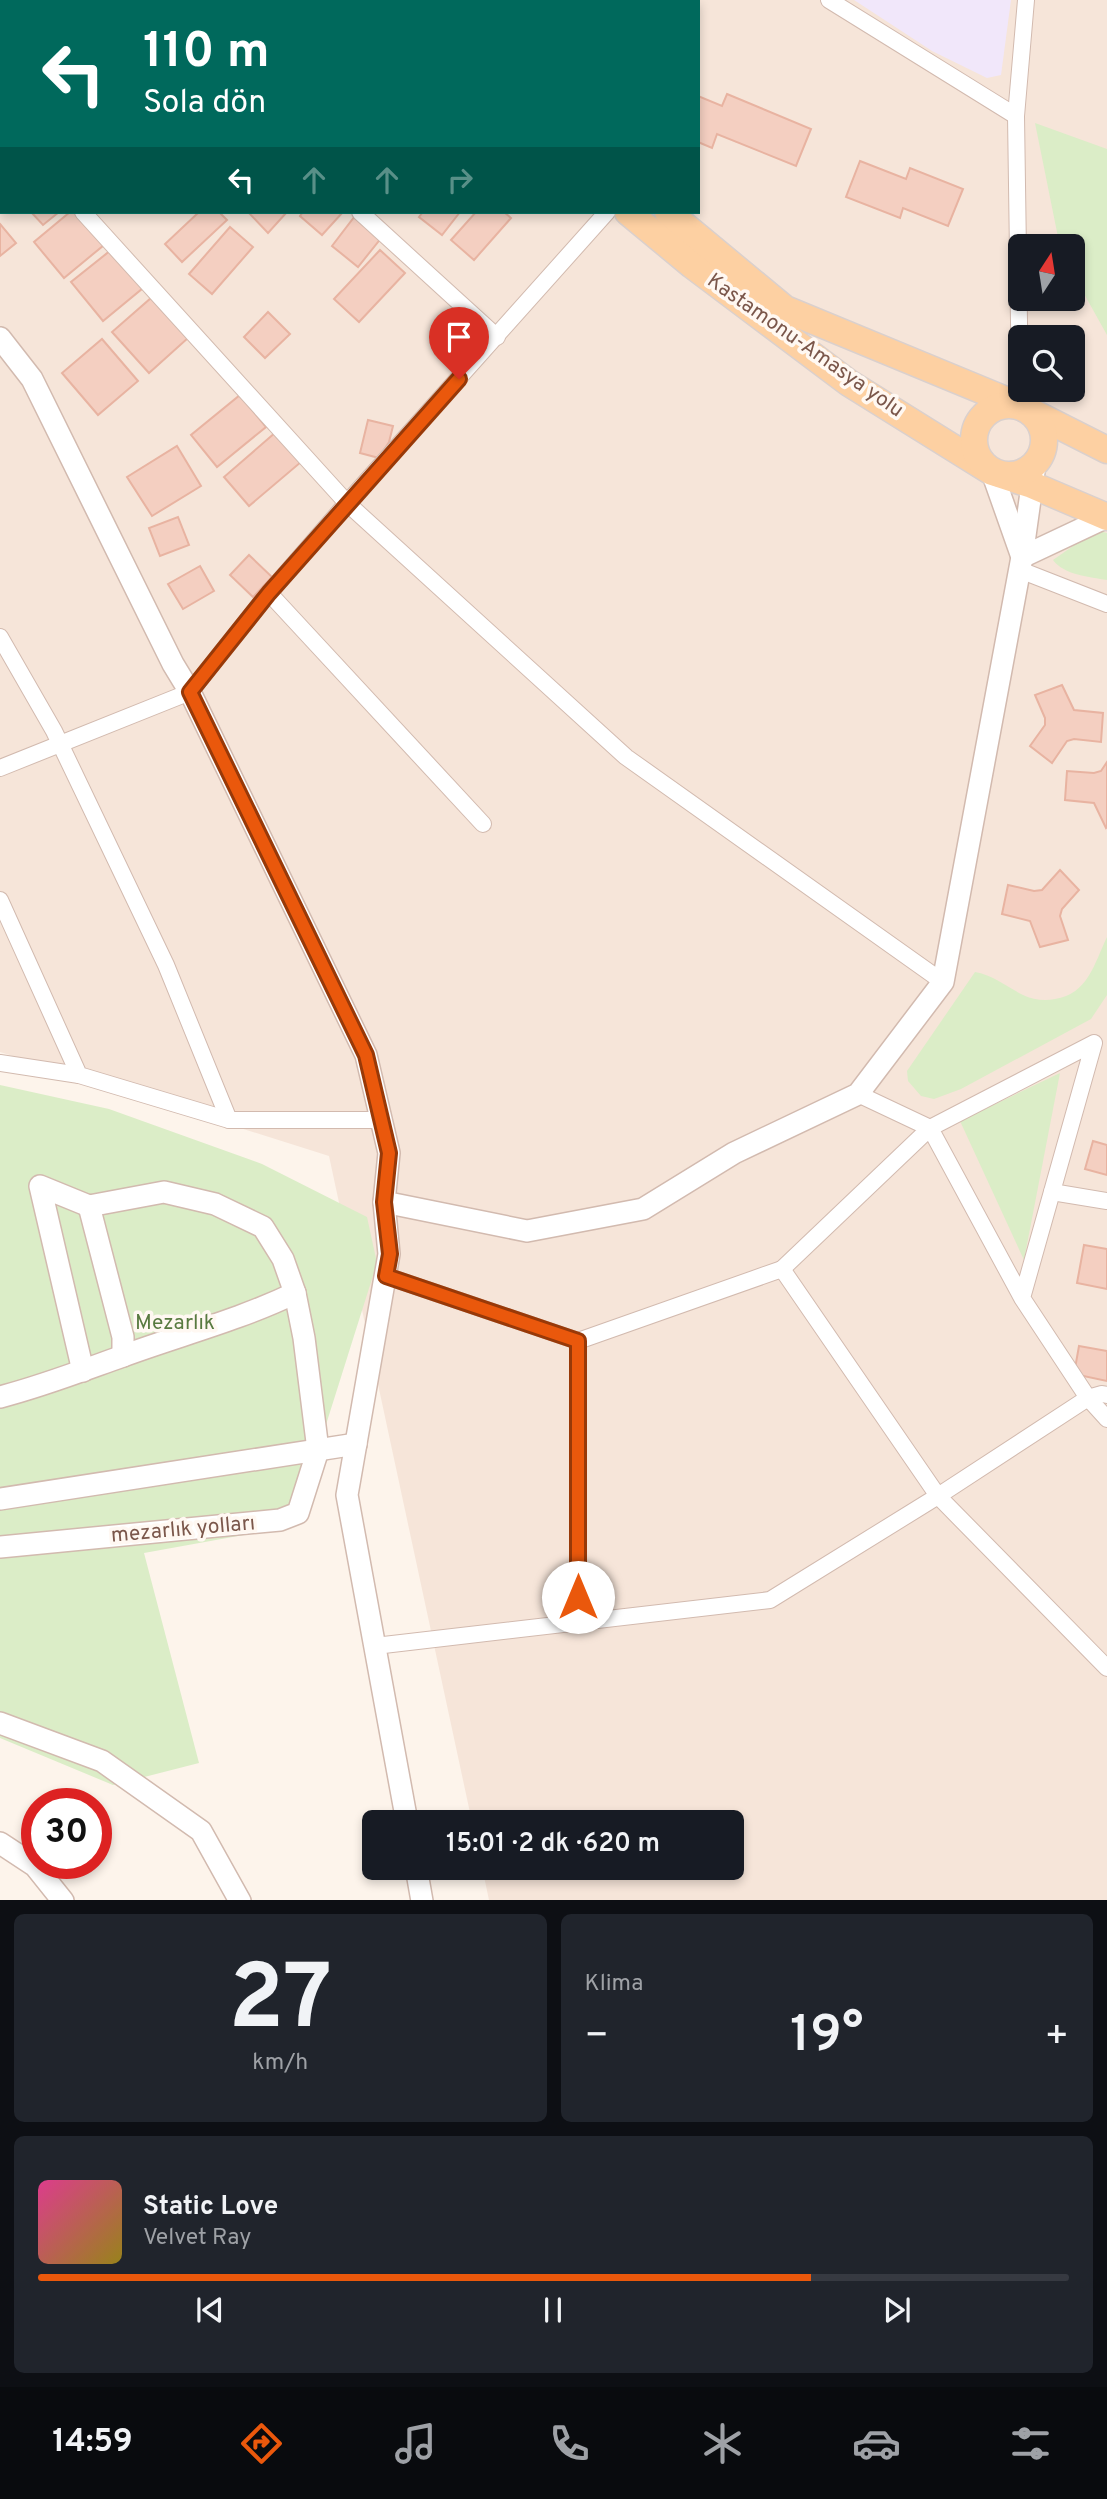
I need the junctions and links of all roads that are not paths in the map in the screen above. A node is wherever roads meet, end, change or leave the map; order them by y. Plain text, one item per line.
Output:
1 (829, 0) edge
2 (1026, 0) edge
3 (1016, 116) junction
4 (85, 214) edge
5 (362, 214) edge
6 (605, 214) edge
7 (630, 214) edge
8 (670, 214) edge
9 (1019, 325) edge
10 (497, 337) junction
11 (0, 338) edge
12 (1008, 391) edge
13 (1011, 402) edge
14 (1025, 402) edge
15 (1031, 402) edge
16 (1107, 450) edge
17 (992, 472) junction
18 (1034, 475) junction
19 (347, 503) junction
20 (1107, 517) edge
21 (1021, 564) junction
22 (269, 593) junction
23 (1107, 604) edge
24 (0, 637) edge
25 (190, 692) junction
26 (61, 745) junction
27 (0, 768) edge
28 (483, 824) dead end
29 (0, 900) edge
30 (943, 982) junction
31 (1107, 1032) edge
32 (1094, 1044) junction
33 (0, 1063) edge
34 (79, 1075) junction
35 (858, 1094) junction
36 (229, 1120) junction
37 (381, 1120) junction
38 (930, 1128) junction
39 (1052, 1192) junction
40 (1107, 1201) edge
41 (384, 1202) junction
42 (89, 1206) junction
43 (782, 1269) junction
44 (386, 1276) junction
45 (295, 1293) junction
46 (1022, 1298) junction
47 (578, 1341) junction
48 (123, 1356) junction
49 (83, 1371) junction
50 (1107, 1395) edge
51 (0, 1397) edge
52 (1088, 1398) junction
53 (1107, 1419) edge
54 (356, 1444) junction
55 (318, 1450) junction
56 (939, 1496) junction
57 (0, 1499) edge
58 (0, 1547) edge
59 (578, 1622) junction
60 (375, 1646) junction
61 (1107, 1668) edge
62 (0, 1723) edge
63 (405, 1810) edge
64 (0, 1843) edge
65 (418, 1880) edge
66 (63, 1900) edge
67 (240, 1900) edge
68 (422, 1900) edge

1 - 3 street
2 - 3 street
3 - 9 street
4 - 19 street
5 - 10 street
6 - 10 street
7 - 17 main road, Kastamonu-Amasya yolu
8 - 12 main road, Kastamonu-Amasya yolu
10 - 19 street
11 - 25 street
13 - 17 main road
14 - 18 main road
15 - 16 main road, Kastamonu-Amasya yolu
17 - 18 main road
17 - 21 street
18 - 20 main road
18 - 21 street
19 - 22 street
19 - 30 street
20 - 21 street
21 - 23 street
21 - 30 street
22 - 25 street
22 - 28 street
24 - 26 street
25 - 26 street
25 - 37 street
26 - 27 street
26 - 36 street
29 - 34 street
30 - 35 street
31 - 32 street
32 - 38 street
32 - 39 street
33 - 34 street
34 - 36 street
35 - 38 street
35 - 41 street
36 - 37 street
37 - 41 street
38 - 43 street
38 - 46 street
39 - 40 street
39 - 46 street
41 - 44 street
42 - 45 street, mezarlık yolları
42 - 48 street
42 - 49 street
43 - 47 street
43 - 56 street
44 - 47 street
44 - 54 street
45 - 48 street
45 - 55 street, mezarlık yolları
46 - 52 street
47 - 59 street
48 - 49 street
49 - 51 street
50 - 52 street
52 - 53 street
52 - 56 street
54 - 55 street
54 - 60 street
55 - 57 street
55 - 58 street, mezarlık yolları
56 - 59 street
56 - 61 street
59 - 60 street
60 - 63 street
62 - 67 street
64 - 66 street
65 - 68 street

